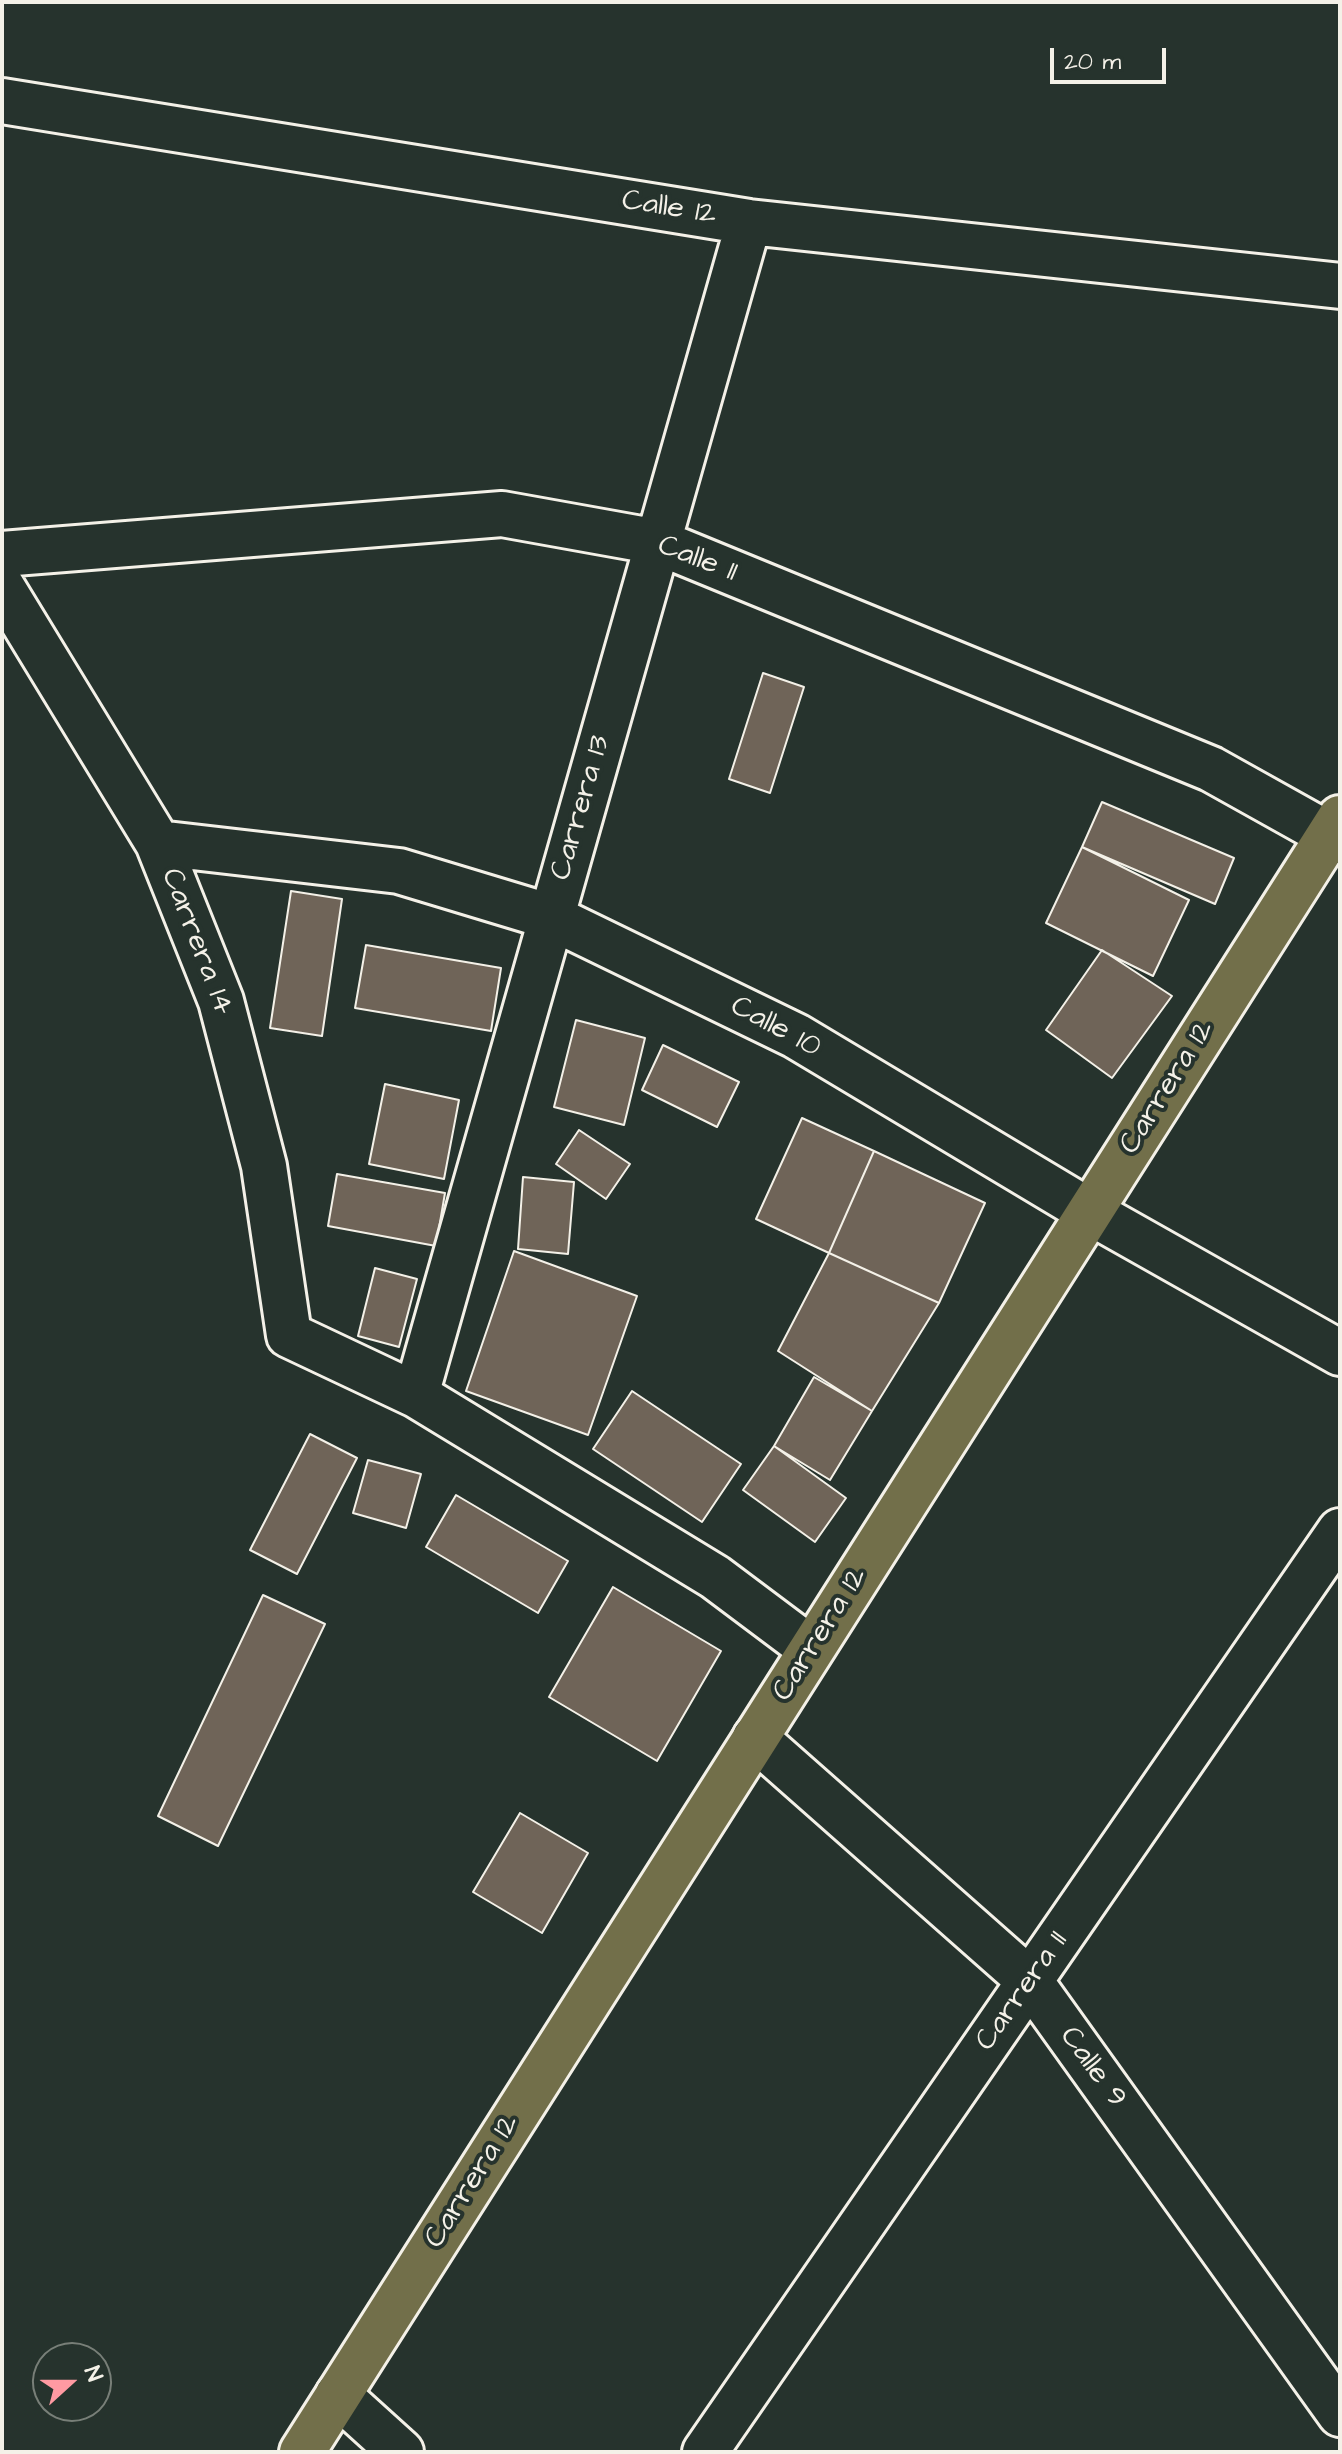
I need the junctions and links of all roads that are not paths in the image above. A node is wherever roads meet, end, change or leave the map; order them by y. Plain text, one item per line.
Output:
1 (2, 101) edge
2 (749, 222) junction
3 (1340, 286) edge
4 (658, 542) junction
5 (2, 554) edge
6 (2, 587) edge
7 (1337, 831) edge
8 (158, 843) junction
9 (551, 917) junction
10 (1090, 1212) junction
11 (1340, 1353) edge
12 (416, 1395) junction
13 (1340, 1531) edge
14 (811, 1649) junction
15 (755, 1738) junction
16 (1030, 1981) junction
17 (338, 2395) junction
18 (1340, 2414) edge
19 (302, 2452) edge
20 (401, 2452) edge
21 (705, 2452) edge

1 - 2 street, Calle 12
2 - 3 street, Calle 12
2 - 4 street, Carrera 13
4 - 5 street, Calle 11
4 - 7 street, Calle 11
4 - 9 street, Carrera 13
6 - 8 street, Carrera 14
7 - 10 highway, Carrera 12
8 - 9 street, Calle 10
8 - 12 street, Carrera 14
9 - 10 street, Calle 10
9 - 12 street, Carrera 13
10 - 11 street, Calle 10
10 - 14 highway, Carrera 12
12 - 14 street
13 - 16 street, Carrera 11
14 - 15 highway, Carrera 12
15 - 16 street, Calle 9
15 - 17 highway, Carrera 12
16 - 18 street, Calle 9
16 - 21 street, Carrera 11
17 - 19 highway, Carrera 12
17 - 20 street

